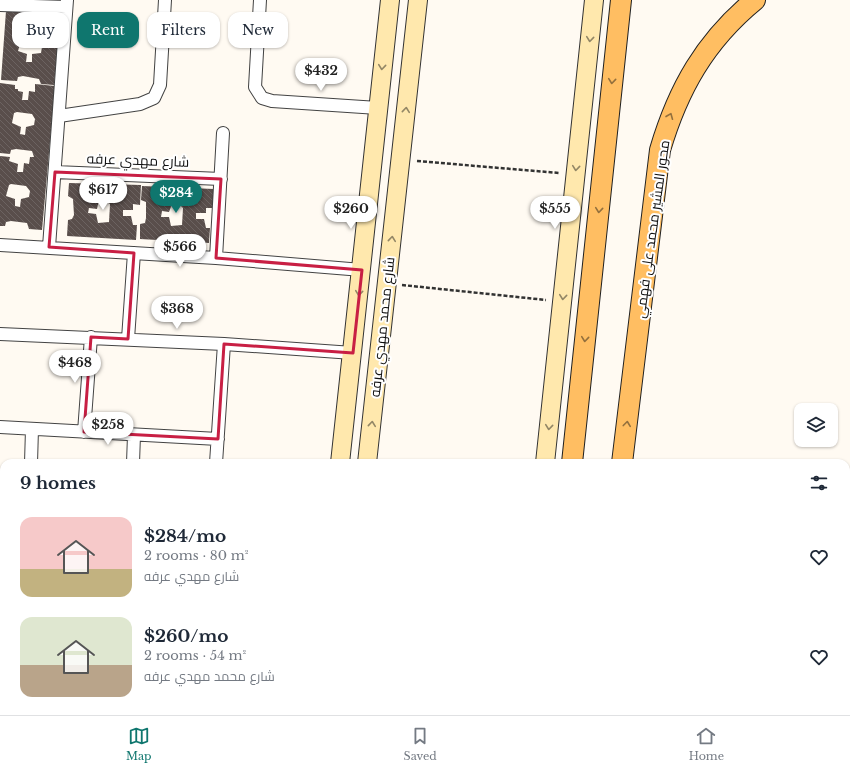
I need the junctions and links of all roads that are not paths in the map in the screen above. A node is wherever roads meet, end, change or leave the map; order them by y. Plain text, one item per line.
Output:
1 (165, 0) edge
2 (260, 0) edge
3 (390, 0) edge
4 (418, 0) edge
5 (594, 0) edge
6 (620, 0) edge
7 (755, 0) edge
8 (67, 3) edge
9 (0, 5) edge
10 (378, 108) junction
11 (59, 116) junction
12 (223, 133) dead end
13 (55, 172) junction
14 (221, 178) junction
15 (0, 246) edge
16 (49, 247) junction
17 (134, 253) junction
18 (216, 258) junction
19 (362, 270) junction
20 (0, 334) edge
21 (91, 337) junction
22 (128, 339) junction
23 (224, 344) junction
24 (353, 353) junction
25 (0, 427) edge
26 (32, 430) junction
27 (84, 432) junction
28 (134, 435) junction
29 (218, 439) junction
30 (31, 459) edge
31 (133, 459) edge
32 (216, 459) edge
33 (340, 459) edge
34 (367, 459) edge
35 (545, 459) edge
36 (572, 459) edge
37 (622, 459) edge

1 - 11 street
2 - 10 street
3 -> 10 street, شارع محمد مهدي عرفه
34 -> 4 street, شارع محمد مهدي عرفه
5 -> 35 street
6 -> 36 main road
37 -> 7 main road, محور المشير محمد على فهمي
8 - 9 street
8 - 11 street
10 - 19 street, شارع محمد مهدي عرفه
11 - 13 street
12 - 14 street
13 - 14 street, شارع مهدي عرفه
13 - 16 street
14 - 18 street
15 - 16 street
16 - 17 street
17 - 18 street
17 - 22 street
18 - 19 street
19 -> 24 street, شارع محمد مهدي عرفه
20 - 21 street
21 - 22 street
21 - 27 street
22 - 23 street
23 - 24 street
23 - 29 street
24 - 33 street, شارع محمد مهدي عرفه
25 - 26 street
26 - 27 street
26 - 30 street
27 - 28 street
28 - 29 street
28 - 31 street
29 - 32 street

